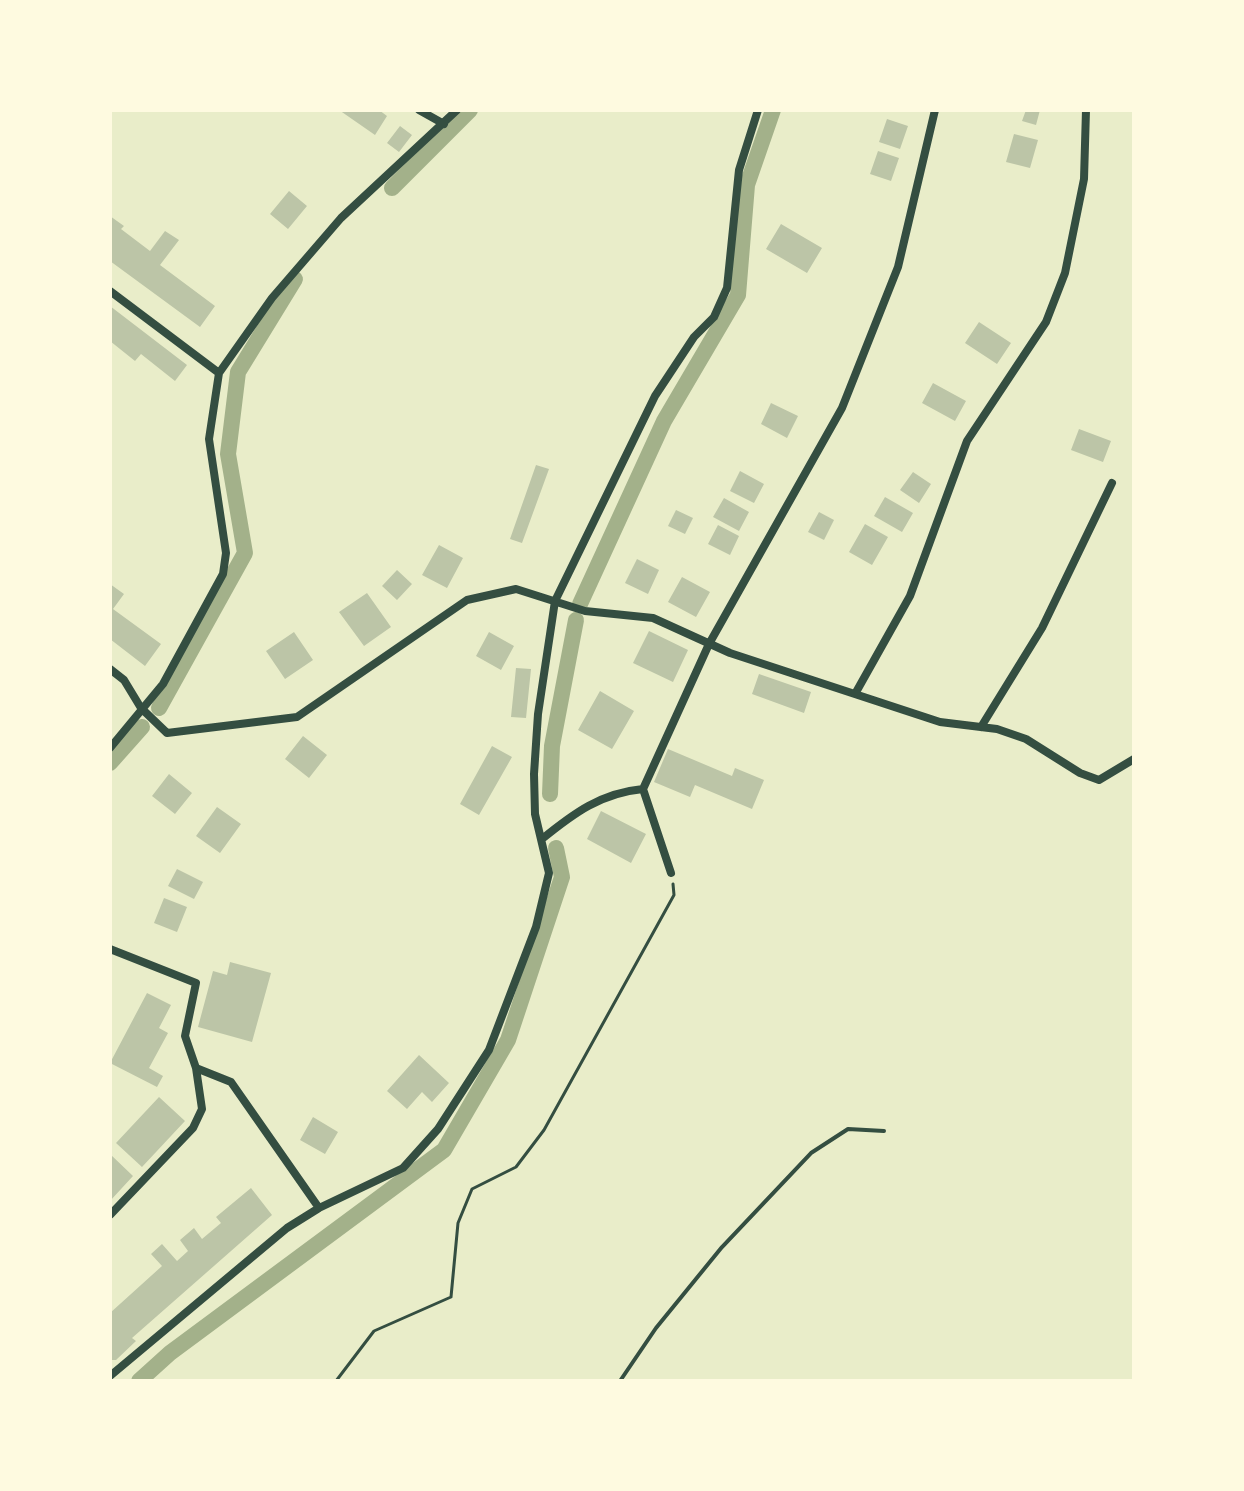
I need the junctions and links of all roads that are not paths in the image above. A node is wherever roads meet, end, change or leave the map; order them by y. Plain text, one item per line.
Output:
1 (419, 110) edge
2 (457, 110) edge
3 (758, 110) edge
4 (935, 110) edge
5 (1086, 110) edge
6 (444, 124) junction
7 (110, 291) edge
8 (219, 373) junction
9 (1112, 483) dead end
10 (555, 601) junction
11 (709, 644) junction
12 (110, 669) edge
13 (855, 694) junction
14 (141, 708) junction
15 (981, 727) junction
16 (110, 748) edge
17 (1134, 759) edge
18 (643, 789) junction
19 (542, 839) junction
20 (671, 873) road end
21 (110, 949) edge
22 (196, 1068) junction
23 (884, 1131) dead end
24 (319, 1208) junction
25 (110, 1215) edge
26 (110, 1376) edge
27 (620, 1381) edge

1 - 6 street
2 - 6 street
3 - 10 street
4 - 11 street
5 - 13 street
6 - 8 street
7 - 8 street
8 - 14 street
9 - 15 street
10 - 11 street
10 - 14 street
10 - 19 street
11 - 13 street
11 - 18 street
12 - 14 street
13 - 15 street
14 - 16 street
15 - 17 street
18 - 19 street
18 - 20 street
19 - 24 street
21 - 22 street
22 - 24 street
22 - 25 street
23 - 27 lane
24 - 26 street

